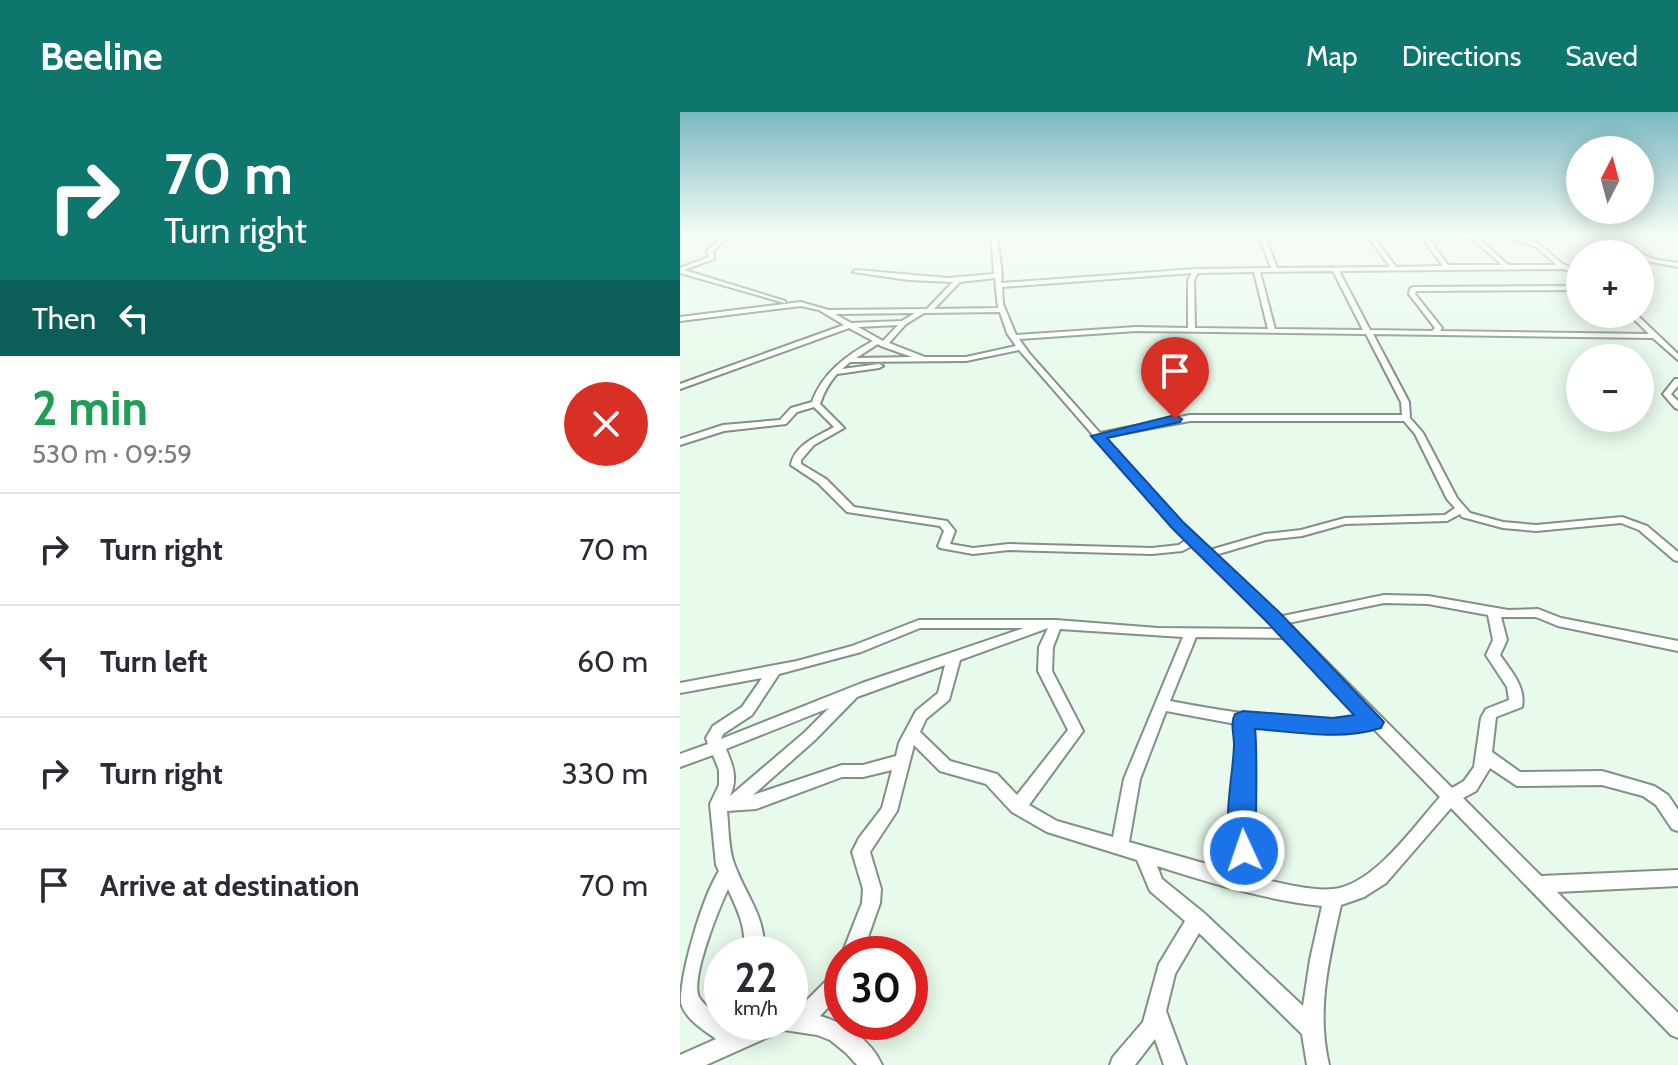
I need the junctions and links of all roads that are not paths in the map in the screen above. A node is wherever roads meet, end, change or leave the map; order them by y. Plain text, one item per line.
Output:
1 (712, 279) edge
2 (959, 279) edge
3 (978, 279) edge
4 (1011, 279) edge
5 (1191, 279) edge
6 (1259, 279) edge
7 (1340, 279) edge
8 (999, 280) junction
9 (1566, 288) edge
10 (790, 303) junction
11 (928, 309) junction
12 (1002, 310) junction
13 (826, 312) junction
14 (680, 319) edge
15 (904, 323) junction
16 (850, 325) junction
17 (1646, 328) edge
18 (1192, 330) junction
19 (1272, 331) junction
20 (1365, 332) junction
21 (1434, 333) junction
22 (1654, 336) junction
23 (881, 342) junction
24 (1017, 342) junction
25 (1678, 358) edge
26 (849, 360) junction
27 (928, 360) junction
28 (836, 372) junction
29 (1678, 381) edge
30 (680, 389) edge
31 (816, 404) junction
32 (1678, 406) edge
33 (1406, 418) junction
34 (1098, 436) junction
35 (680, 442) edge
36 (1459, 510) junction
37 (1193, 540) junction
38 (1207, 554) junction
39 (1678, 558) edge
40 (1493, 611) junction
41 (1273, 616) junction
42 (1053, 624) junction
43 (1191, 633) junction
44 (1290, 634) junction
45 (1678, 646) edge
46 (954, 657) junction
47 (774, 671) junction
48 (680, 688) edge
49 (854, 692) junction
50 (1161, 705) junction
51 (1243, 720) junction
52 (1373, 722) junction
53 (912, 733) junction
54 (717, 746) junction
55 (1485, 756) junction
56 (680, 761) edge
57 (903, 761) junction
58 (1449, 798) junction
59 (726, 803) junction
60 (1018, 807) junction
61 (1678, 824) edge
62 (1119, 848) junction
63 (1143, 855) junction
64 (727, 875) junction
65 (1678, 878) edge
66 (1538, 885) junction
67 (1266, 889) junction
68 (1333, 898) junction
69 (1197, 919) junction
70 (754, 936) edge
71 (859, 936) edge
72 (824, 994) edge
73 (808, 1006) edge
74 (1157, 1014) junction
75 (808, 1024) edge
76 (1678, 1028) edge
77 (1312, 1029) junction
78 (735, 1041) joint
79 (682, 1065) edge
80 (871, 1065) edge
81 (1121, 1065) edge
82 (1175, 1065) edge
83 (1318, 1065) edge

1 - 10 street
2 - 11 street
3 - 8 street
4 - 8 street
5 - 18 street
6 - 19 street
7 - 20 street
8 - 12 street
9 - 21 street
10 - 13 street
10 - 14 street
11 - 12 street
11 - 13 street
11 - 15 street
12 - 24 street
13 - 16 street
15 - 16 street
15 - 23 street
16 - 23 street
16 - 30 street
17 - 22 street
18 - 19 street
18 - 24 street
19 - 20 street
20 - 21 street
20 - 33 street
21 - 22 street
22 - 25 street
23 - 26 street
23 - 27 street
24 - 27 street
24 - 34 street
26 - 27 street
26 - 28 street
27 - 28 street
28 - 31 street
29 - 32 street
31 - 35 street
31 - 37 street
33 - 34 street
33 - 36 street
34 - 37 street
36 - 38 street
36 - 39 street
37 - 38 street
38 - 41 street
40 - 41 street
40 - 45 street
40 - 55 street
41 - 44 street
42 - 43 street
42 - 46 street
42 - 47 street
42 - 60 street
43 - 44 street
43 - 50 street
44 - 52 street
46 - 49 street
46 - 53 street
47 - 48 street
47 - 54 street
49 - 54 street
49 - 59 street
50 - 51 street
50 - 62 street
51 - 52 street
51 - 67 street
52 - 58 street
53 - 57 street
53 - 60 street
54 - 56 street
54 - 59 street
55 - 58 street
55 - 61 street
57 - 59 street
57 - 71 street
58 - 66 street
58 - 68 street
59 - 64 street
60 - 62 street
62 - 63 street
63 - 67 street
63 - 69 street
64 - 70 street
64 - 78 street
65 - 66 street
66 - 76 street
67 - 68 street
68 - 77 street
69 - 74 street
69 - 77 street
72 - 73 street
74 - 81 street
74 - 82 street
75 - 80 street
77 - 83 street
78 - 79 street

